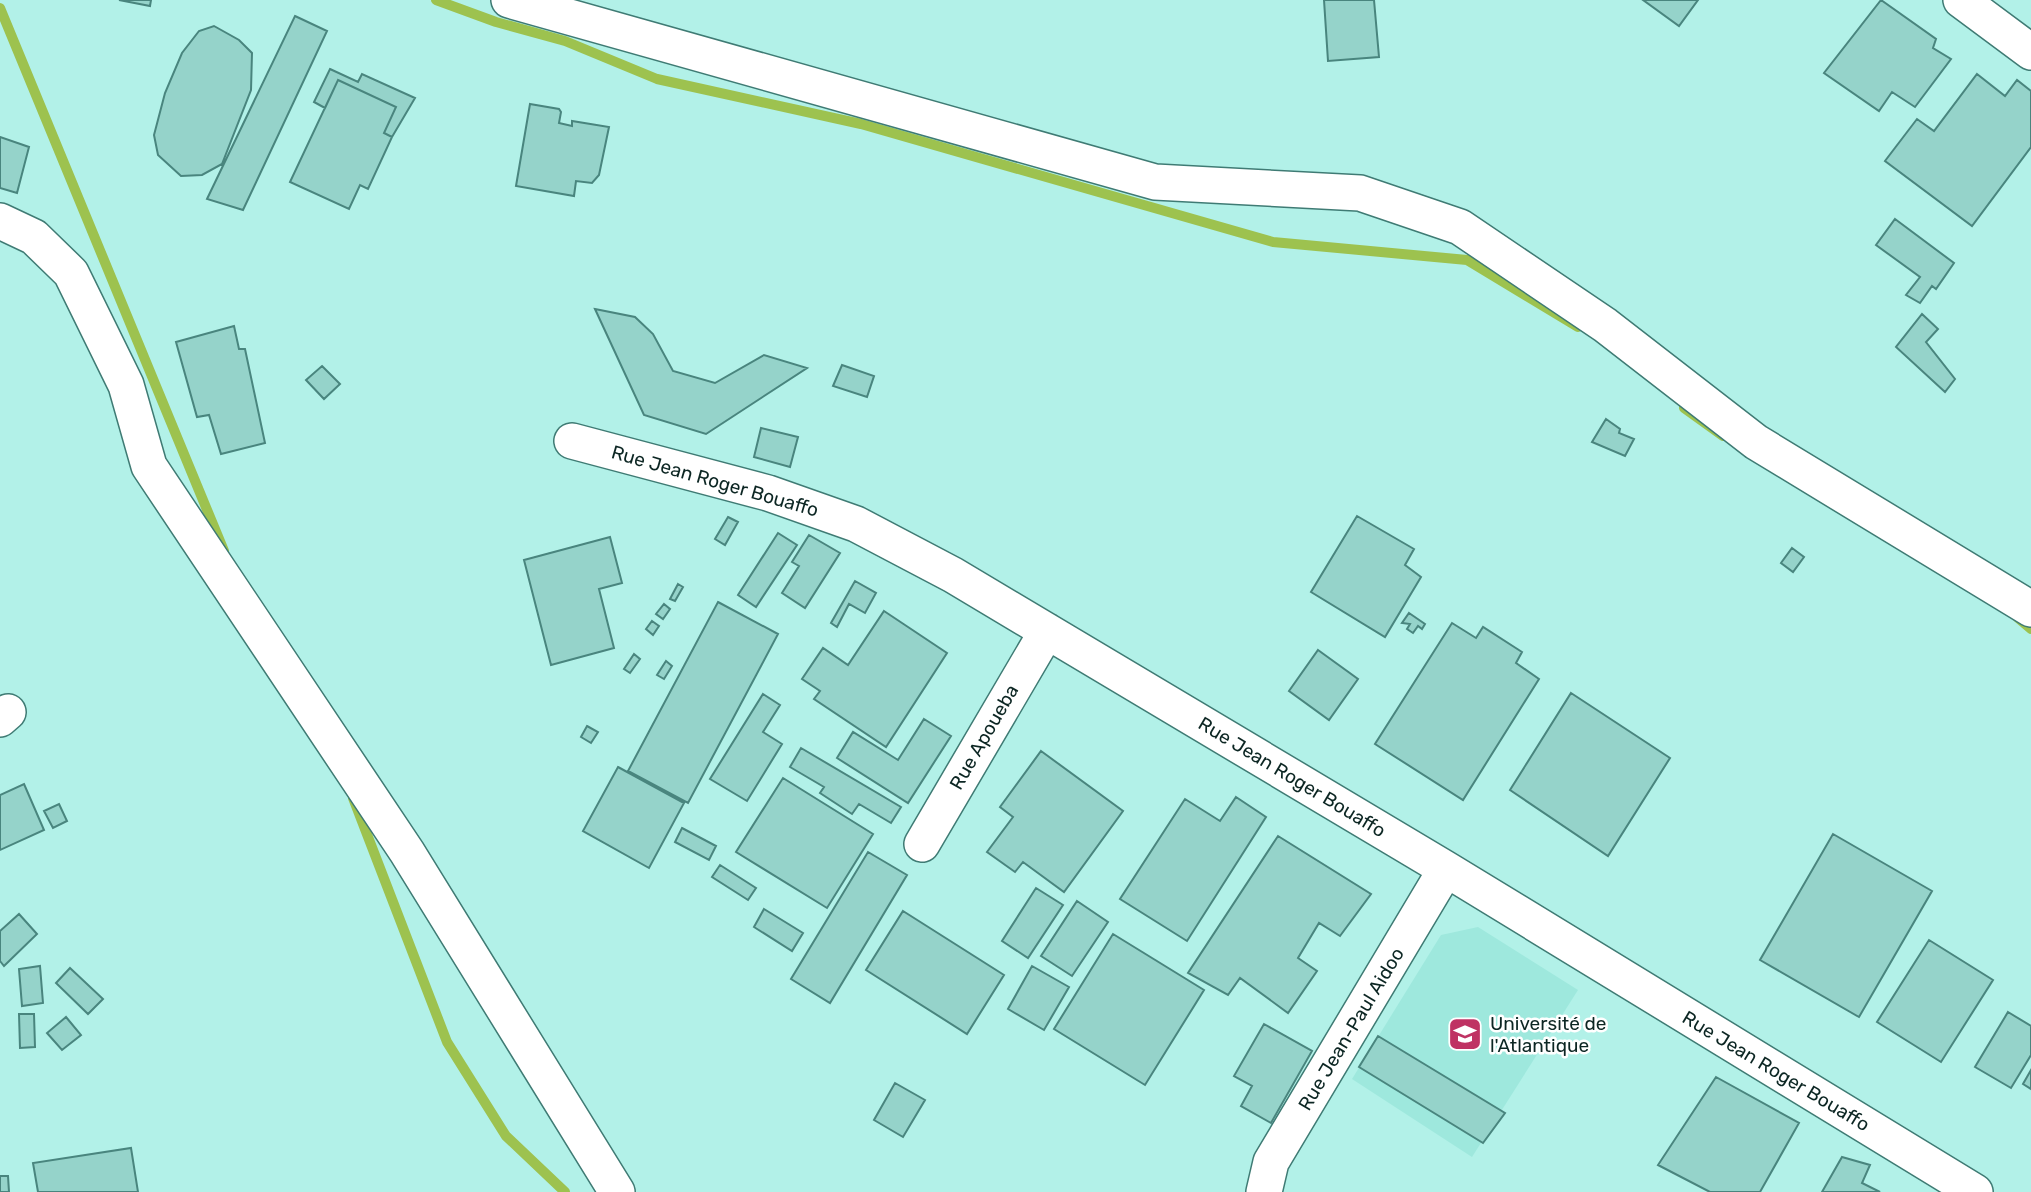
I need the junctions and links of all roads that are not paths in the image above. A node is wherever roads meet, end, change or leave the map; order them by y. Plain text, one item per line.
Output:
1 (509, 0) edge
2 (1961, 0) edge
3 (2030, 49) edge
4 (0, 221) edge
5 (572, 441) dead end
6 (2031, 609) edge
7 (1047, 631) junction
8 (922, 844) dead end
9 (1446, 869) junction
10 (617, 1192) edge
11 (1264, 1192) edge
12 (1975, 1192) edge

1 - 6 street
2 - 3 street
4 - 10 street
5 - 7 street, Rue Jean Roger Bouaffo
7 - 8 street, Rue Apoueba
7 - 9 street, Rue Jean Roger Bouaffo
9 - 11 street, Rue Jean-Paul Aidoo
9 - 12 street, Rue Jean Roger Bouaffo

